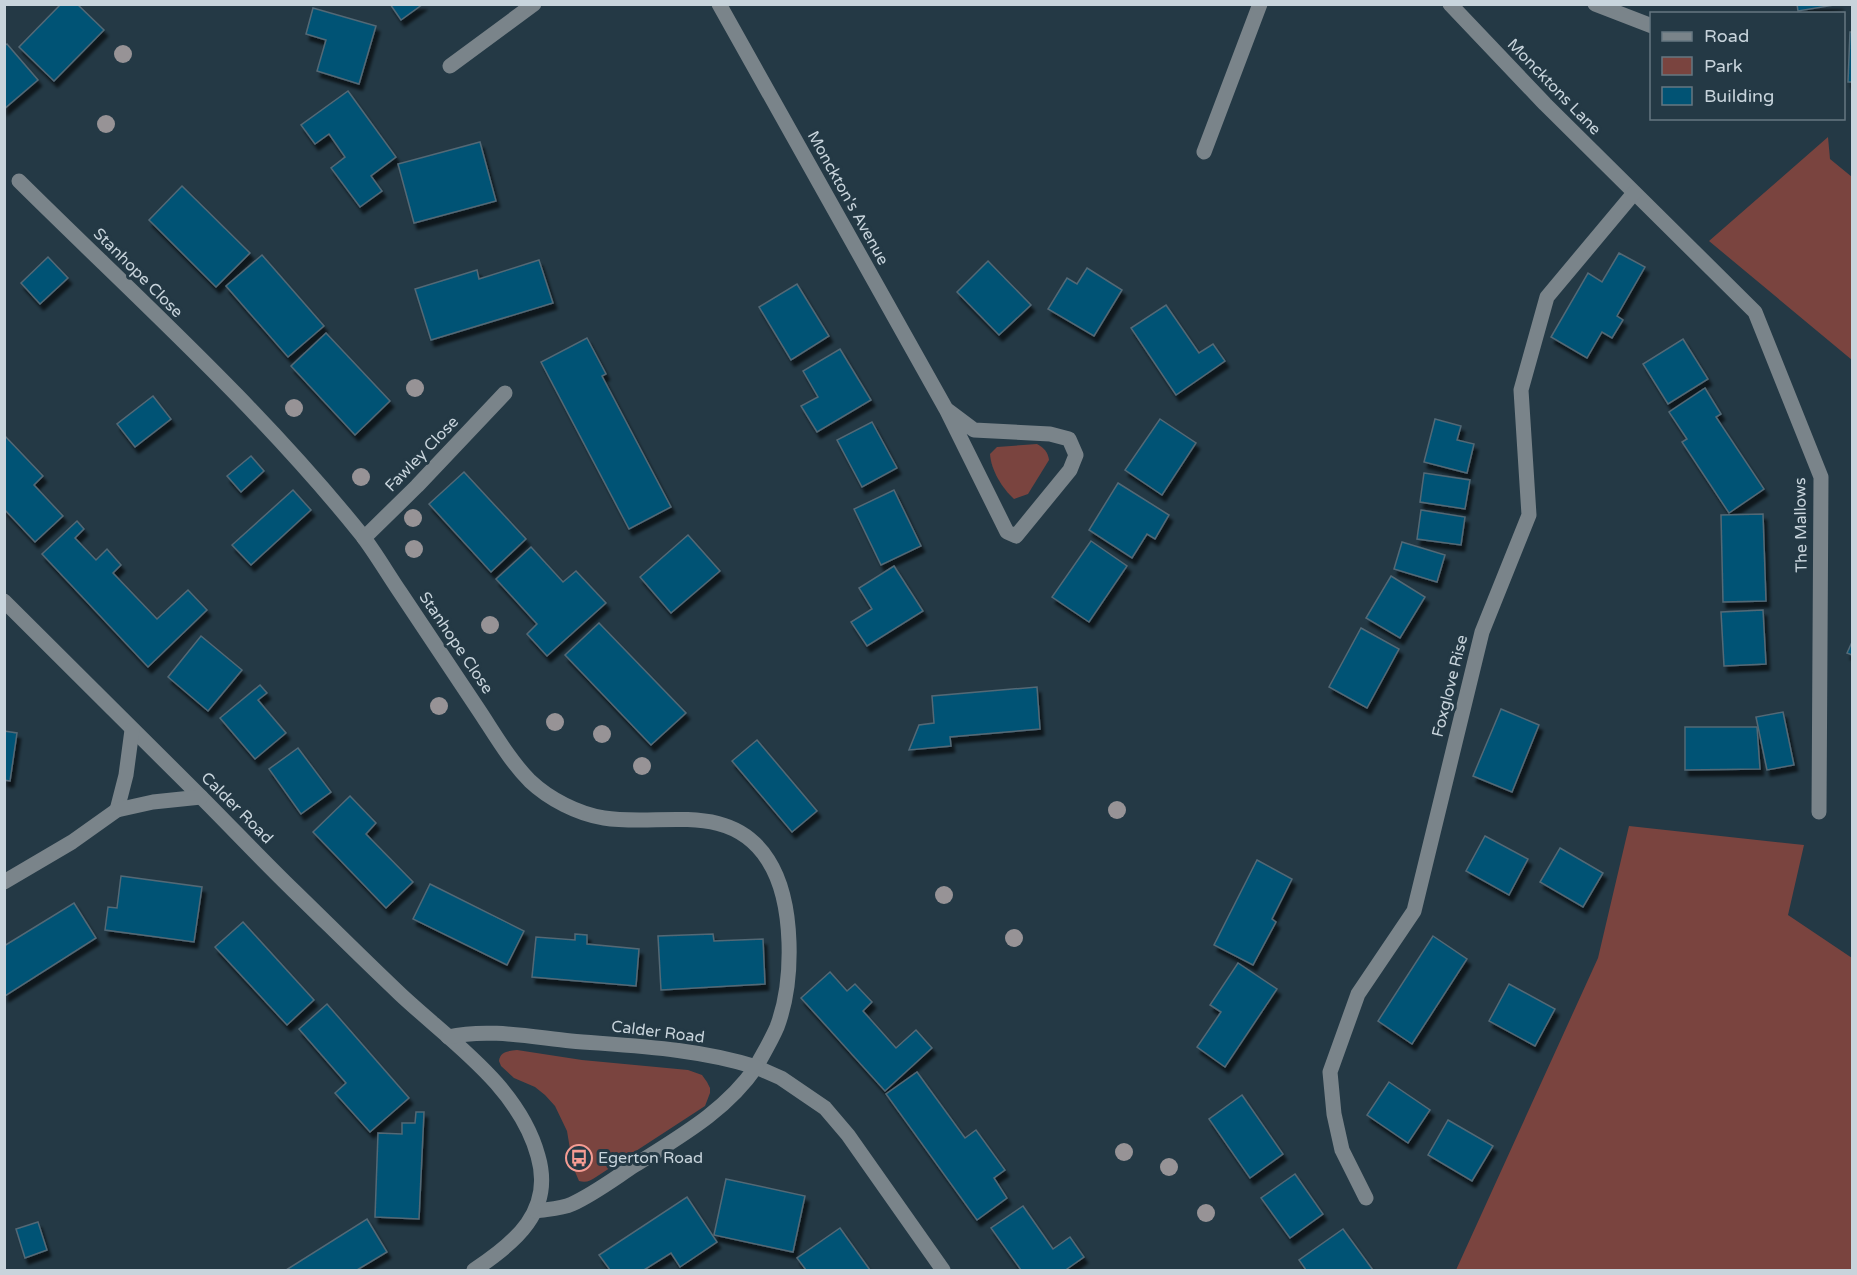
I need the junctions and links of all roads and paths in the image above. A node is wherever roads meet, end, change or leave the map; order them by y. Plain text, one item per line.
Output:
1 (534, 4) edge
2 (719, 4) edge
3 (1260, 4) edge
4 (1450, 4) edge
5 (1594, 4) edge
6 (1650, 25) edge
7 (450, 66) dead end
8 (1204, 152) dead end
9 (19, 181) dead end
10 (1634, 193) junction
11 (505, 393) dead end
12 (946, 409) junction
13 (364, 538) junction
14 (4, 601) edge
15 (132, 730) junction
16 (201, 797) junction
17 (117, 810) junction
18 (1819, 812) dead end
19 (4, 882) edge
20 (448, 1037) junction
21 (756, 1067) junction
22 (1366, 1198) dead end
23 (536, 1211) junction
24 (474, 1270) edge
25 (944, 1270) edge

1 - 7 street
2 - 12 street, Monckton's Avenue
3 - 8 street
4 - 10 street, Moncktons Lane
5 - 6 street
9 - 13 street, Stanhope Close
10 - 18 street, The Mallows
10 - 22 street, Foxglove Rise
11 - 13 street, Fawley Close
12 - 12 street, Monckton's Avenue
13 - 21 street, Stanhope Close
14 - 15 street, Calder Road
15 - 16 street, Calder Road
15 - 17 street
16 - 17 street
16 - 20 street, Calder Road
17 - 19 street
20 - 21 street, Calder Road
20 - 23 street, Calder Road
21 - 23 street
21 - 25 street, Calder Road
23 - 24 street

